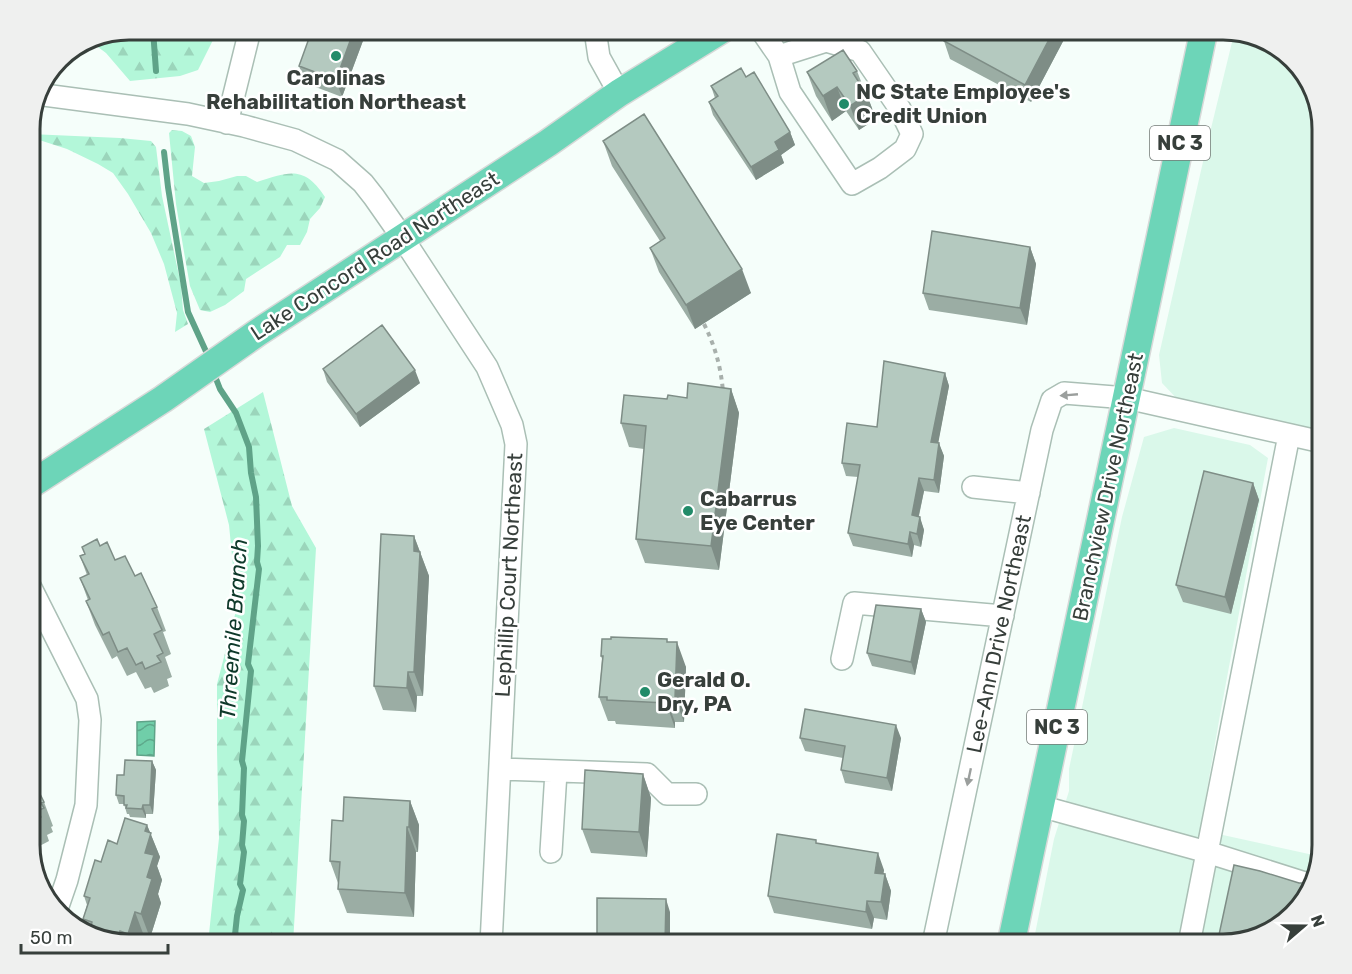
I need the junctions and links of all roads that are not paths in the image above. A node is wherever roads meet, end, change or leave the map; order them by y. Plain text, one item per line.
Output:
1 (248, 40) edge
2 (597, 40) edge
3 (705, 40) edge
4 (769, 40) edge
5 (1202, 40) edge
6 (779, 56) junction
7 (620, 93) junction
8 (48, 96) edge
9 (227, 123) junction
10 (402, 237) junction
11 (1127, 398) junction
12 (1290, 435) junction
13 (1312, 440) edge
14 (41, 478) edge
15 (973, 488) dead end
16 (1029, 493) junction
17 (41, 608) edge
18 (1003, 616) junction
19 (842, 659) dead end
20 (500, 769) junction
21 (556, 772) junction
22 (696, 794) dead end
23 (1040, 806) junction
24 (551, 852) dead end
25 (1207, 852) junction
26 (1303, 882) edge
27 (60, 900) edge
28 (492, 934) edge
29 (935, 934) edge
30 (1013, 934) edge
31 (1191, 934) edge

1 - 9 street
2 - 7 street
3 - 7 main road, Lake Concord Road Northeast
4 - 6 street
5 - 11 main road, Branchview Drive Northeast / NC 3
6 - 6 street
7 - 10 main road, Lake Concord Road Northeast
8 - 9 street, Lephillip Court Northeast
9 - 10 street, Lephillip Court Northeast
10 - 14 main road, Lake Concord Road Northeast
10 - 20 street, Lephillip Court Northeast
11 - 12 street, Lee-Ann Drive Northeast
11 -> 16 street, Lee-Ann Drive Northeast
11 - 23 main road, Branchview Drive Northeast / NC 3
12 - 13 street, Lee-Ann Drive Northeast
12 - 25 street
15 - 16 street
16 - 18 street, Lee-Ann Drive Northeast
17 - 27 street
18 - 19 street
18 -> 29 street, Lee-Ann Drive Northeast
20 - 21 street
20 - 28 street, Lephillip Court Northeast
21 - 22 street
21 - 24 street
23 - 25 street
23 - 30 main road, Branchview Drive Northeast / NC 3
25 - 26 street
25 - 31 street

